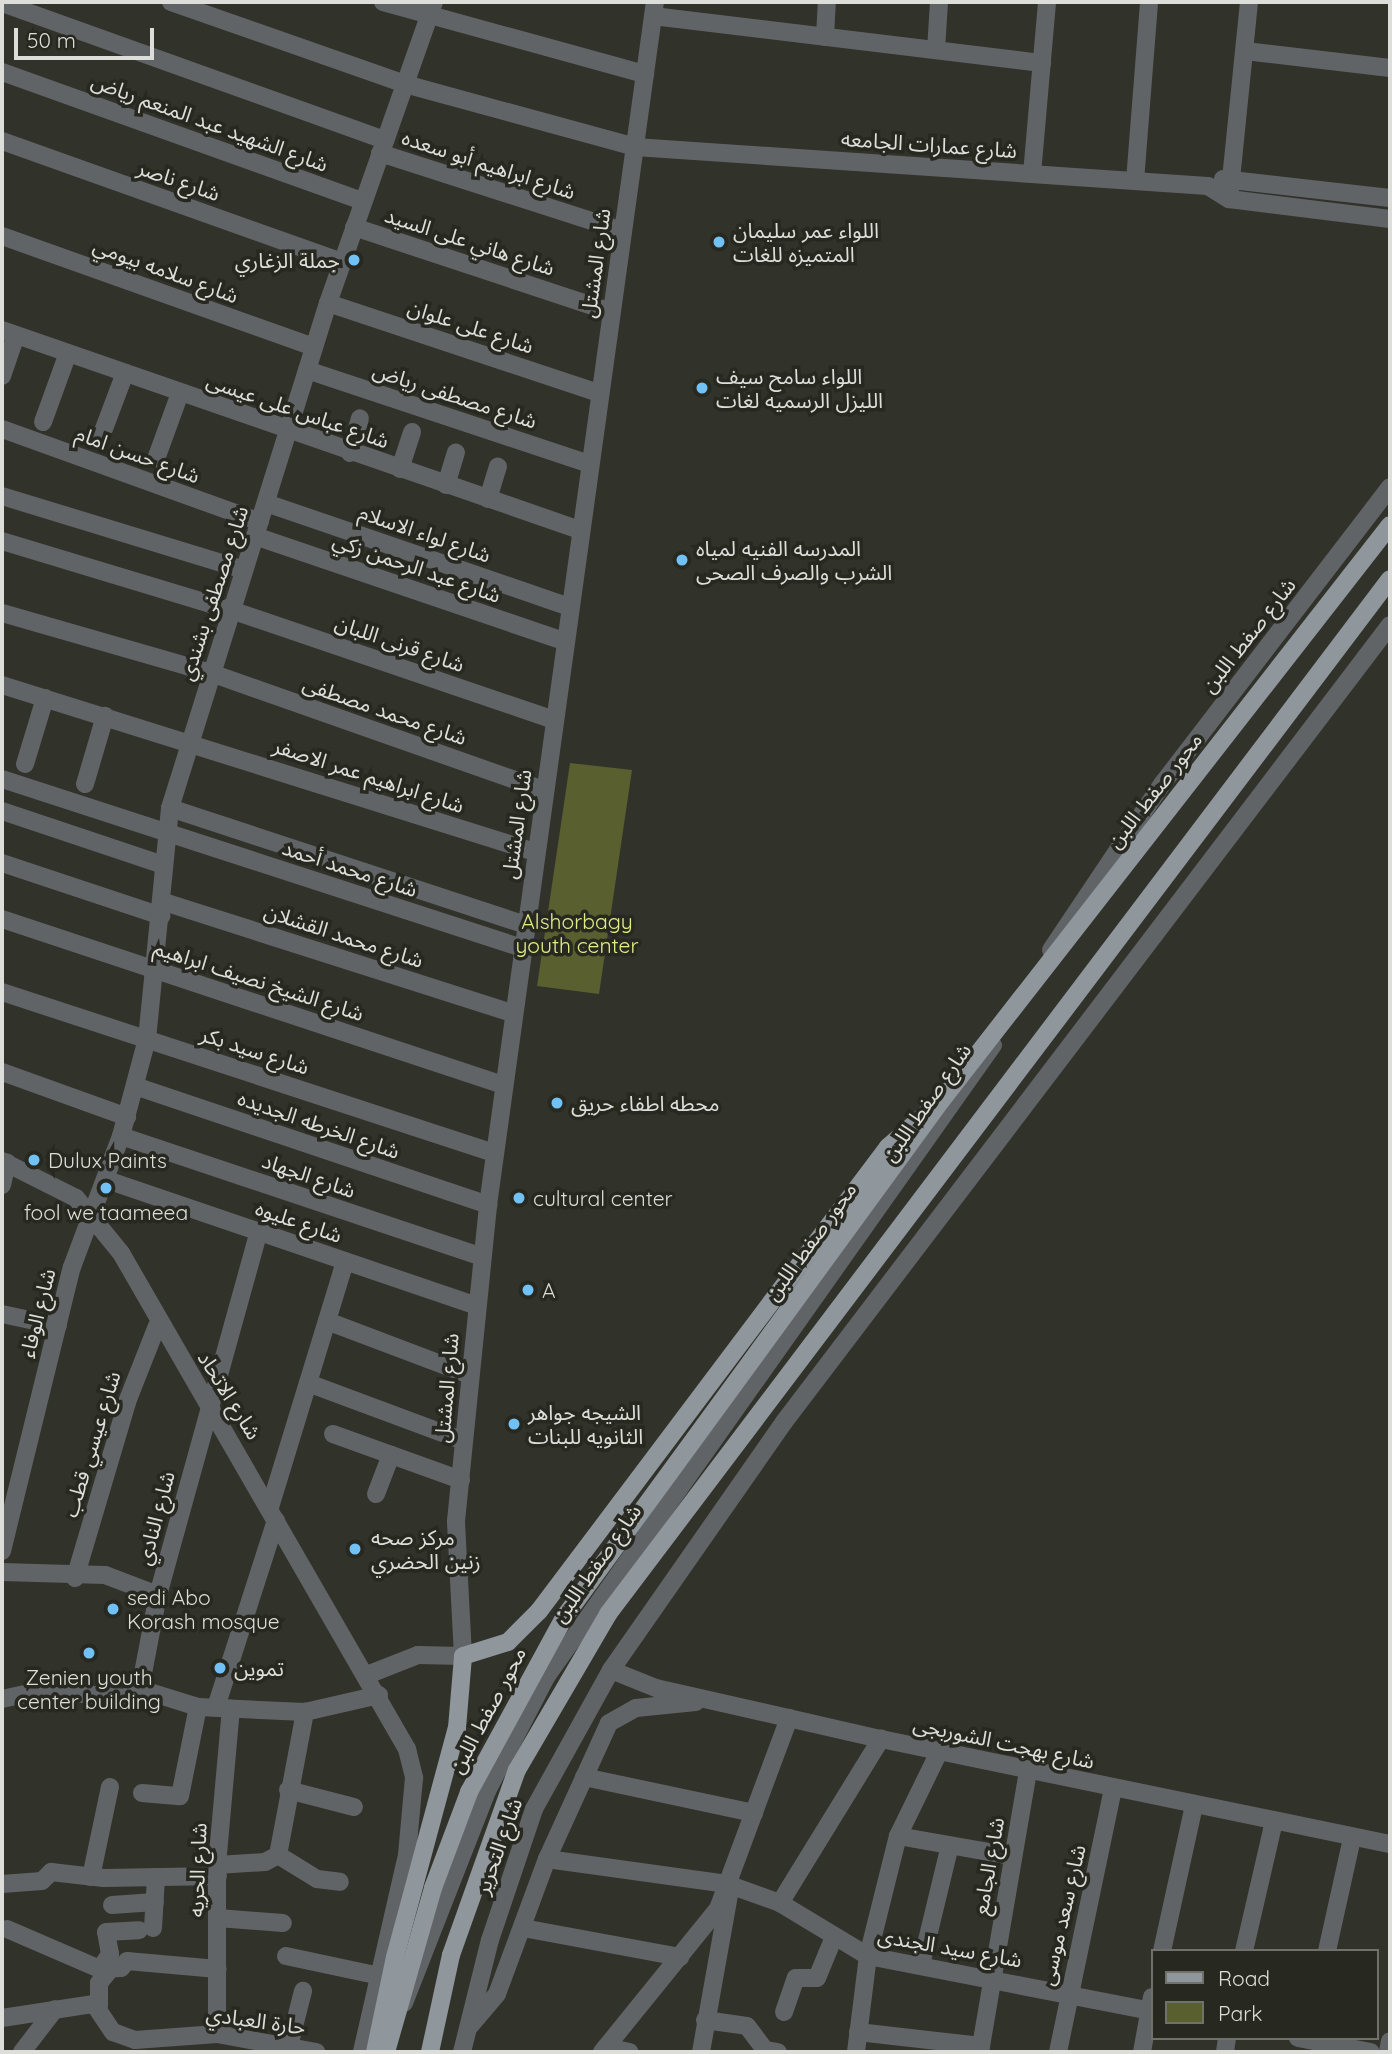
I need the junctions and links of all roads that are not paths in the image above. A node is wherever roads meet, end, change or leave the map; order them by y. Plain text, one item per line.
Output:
1 (171, 2) edge
2 (383, 2) edge
3 (827, 2) edge
4 (939, 2) edge
5 (1047, 2) edge
6 (1149, 2) edge
7 (1250, 2) edge
8 (2, 4) edge
9 (654, 9) edge
10 (431, 10) edge
11 (825, 37) junction
12 (936, 50) junction
13 (1245, 51) junction
14 (1042, 63) junction
15 (1390, 68) edge
16 (2, 72) edge
17 (645, 74) junction
18 (405, 84) junction
19 (2, 141) edge
20 (383, 147) junction
21 (641, 147) junction
22 (1032, 174) junction
23 (1231, 175) junction
24 (1135, 181) junction
25 (1208, 186) junction
26 (1390, 198) edge
27 (1229, 199) junction
28 (363, 201) junction
29 (1390, 219) edge
30 (354, 227) junction
31 (623, 232) junction
32 (2, 236) edge
33 (342, 262) junction
34 (328, 303) junction
35 (611, 312) junction
36 (9, 332) edge
37 (314, 347) junction
38 (68, 353) junction
39 (307, 370) junction
40 (125, 373) junction
41 (2, 376) edge
42 (180, 393) junction
43 (599, 393) junction
44 (360, 418) dead end
45 (43, 422) dead end
46 (2, 429) edge
47 (289, 432) junction
48 (412, 432) dead end
49 (99, 442) dead end
50 (350, 453) junction
51 (456, 453) dead end
52 (156, 459) dead end
53 (589, 464) junction
54 (498, 466) dead end
55 (400, 469) junction
56 (446, 485) junction
57 (1390, 487) edge
58 (2, 496) edge
59 (488, 499) junction
60 (266, 503) junction
61 (1390, 525) edge
62 (257, 529) junction
63 (580, 530) junction
64 (2, 541) edge
65 (244, 570) junction
66 (1390, 579) edge
67 (569, 607) junction
68 (231, 610) junction
69 (2, 613) edge
70 (1390, 625) edge
71 (565, 641) junction
72 (211, 673) junction
73 (2, 685) edge
74 (45, 698) junction
75 (105, 716) junction
76 (554, 720) junction
77 (189, 741) junction
78 (25, 764) dead end
79 (2, 779) edge
80 (85, 784) dead end
81 (544, 790) junction
82 (170, 808) junction
83 (2, 811) edge
84 (164, 832) junction
85 (535, 852) junction
86 (2, 863) edge
87 (160, 864) junction
88 (161, 908) junction
89 (2, 919) edge
90 (525, 925) junction
91 (522, 948) junction
92 (157, 970) junction
93 (2, 992) edge
94 (513, 1013) junction
95 (147, 1039) junction
96 (2, 1072) edge
97 (503, 1085) junction
98 (135, 1086) junction
99 (941, 1101) junction
100 (127, 1117) junction
101 (121, 1136) junction
102 (494, 1153) junction
103 (4, 1162) edge
104 (107, 1180) junction
105 (2, 1185) edge
106 (488, 1205) junction
107 (90, 1209) junction
108 (259, 1232) junction
109 (482, 1257) junction
110 (345, 1261) junction
111 (477, 1306) junction
112 (2, 1314) edge
113 (327, 1321) junction
114 (58, 1326) junction
115 (158, 1326) junction
116 (470, 1375) junction
117 (308, 1383) junction
118 (209, 1401) junction
119 (333, 1434) dead end
120 (464, 1441) junction
121 (391, 1455) junction
122 (461, 1480) junction
123 (376, 1494) dead end
124 (273, 1513) junction
125 (2, 1551) edge
126 (2, 1572) edge
127 (75, 1578) junction
128 (158, 1595) junction
129 (463, 1656) junction
130 (611, 1670) junction
131 (367, 1675) junction
132 (140, 1689) junction
133 (379, 1695) junction
134 (2, 1699) edge
135 (711, 1701) junction
136 (215, 1708) junction
137 (305, 1712) junction
138 (789, 1718) junction
139 (881, 1739) junction
140 (939, 1752) junction
141 (1028, 1770) junction
142 (584, 1777) junction
143 (110, 1787) dead end
144 (1113, 1788) junction
145 (288, 1790) junction
146 (142, 1793) dead end
147 (1194, 1805) junction
148 (354, 1807) dead end
149 (754, 1813) junction
150 (1274, 1821) junction
151 (898, 1836) junction
152 (1352, 1838) junction
153 (1390, 1844) edge
154 (950, 1845) junction
155 (278, 1855) junction
156 (1012, 1856) junction
157 (547, 1859) junction
158 (217, 1870) junction
159 (91, 1877) junction
160 (156, 1877) junction
161 (340, 1882) dead end
162 (2, 1884) edge
163 (727, 1884) junction
164 (155, 1902) junction
165 (780, 1903) junction
166 (111, 1905) dead end
167 (218, 1918) junction
168 (283, 1923) dead end
169 (7, 1928) dead end
170 (523, 1928) junction
171 (834, 1937) junction
172 (1162, 1949) edge
173 (1244, 1949) edge
174 (1327, 1949) edge
175 (286, 1956) dead end
176 (867, 1956) junction
177 (680, 1957) junction
178 (921, 1965) junction
179 (105, 1968) junction
180 (218, 1969) junction
181 (380, 1976) junction
182 (992, 1977) junction
183 (303, 1991) dead end
184 (1067, 1993) junction
185 (99, 2006) junction
186 (1150, 2006) edge
187 (55, 2009) junction
188 (1150, 2011) edge
189 (784, 2012) dead end
190 (2, 2018) edge
191 (705, 2020) junction
192 (467, 2028) junction
193 (858, 2032) junction
194 (217, 2034) junction
195 (1390, 2041) edge
196 (1309, 2042) edge
197 (159, 2045) edge
198 (289, 2046) junction
199 (980, 2049) edge
200 (604, 2050) edge
201 (22, 2052) edge
202 (316, 2052) edge
203 (362, 2052) edge
204 (369, 2052) edge
205 (375, 2052) edge
206 (386, 2052) edge
207 (430, 2052) edge
208 (462, 2052) edge
209 (629, 2052) edge
210 (701, 2052) edge
211 (778, 2052) edge
212 (856, 2052) edge
213 (1058, 2052) edge
214 (1142, 2052) edge
215 (1371, 2052) edge
216 (1388, 2052) edge

1 - 18 street, شارع عمارات الجامعه
2 - 10 street
3 - 11 street
4 - 12 street
5 - 14 street
6 - 24 street
7 - 13 street
8 - 20 street, شارع ابراهيم أبو سعده
9 - 11 street
9 - 17 street, شارع المشتل
10 - 17 street
10 - 18 street, شارع مصطفى بشندي
11 - 12 street
12 - 14 street
13 - 15 street
13 - 23 street
14 - 22 street
16 - 28 street, شارع الشهيد عبد المنعم رياض
17 - 21 street, شارع المشتل
18 - 20 street, شارع مصطفى بشندي
18 - 21 street, شارع عمارات الجامعه
19 - 33 street, شارع ناصر
20 - 28 street, شارع مصطفى بشندي
20 - 31 street, شارع ابراهيم أبو سعده
21 - 22 street, شارع عمارات الجامعه
21 - 31 street, شارع المشتل
22 - 24 street, شارع عمارات الجامعه
23 - 25 street, شارع عمارات الجامعه
23 - 26 street
23 - 27 street
24 - 25 street, شارع عمارات الجامعه
25 - 27 street, شارع عمارات الجامعه
27 - 29 street, شارع عمارات الجامعه
28 - 30 street, شارع مصطفى بشندي
30 - 33 street, شارع مصطفى بشندي
30 - 35 street, شارع هاني على السيد
31 - 35 street, شارع المشتل
32 - 37 street, شارع سلامه بيومي
33 - 34 street, شارع مصطفى بشندي
34 - 37 street, شارع مصطفى بشندي
34 - 43 street, شارع على علوان
35 - 43 street, شارع المشتل
36 - 38 street, شارع عباس على عيسى
36 - 41 street
37 - 39 street, شارع مصطفى بشندي
38 - 40 street, شارع عباس على عيسى
38 - 45 street
39 - 47 street, شارع مصطفى بشندي
39 - 53 street, شارع مصطفى رياض
40 - 42 street, شارع عباس على عيسى
40 - 49 street
42 - 47 street, شارع عباس على عيسى
42 - 52 street
43 - 53 street, شارع المشتل
44 - 50 street
46 - 62 street, شارع حسن امام
47 - 50 street, شارع عباس على عيسى
47 - 60 street, شارع مصطفى بشندي
48 - 55 street
50 - 55 street, شارع عباس على عيسى
51 - 56 street
53 - 63 street, شارع المشتل
54 - 59 street
55 - 56 street, شارع عباس على عيسى
56 - 59 street, شارع عباس على عيسى
57 - 204 street, شارع صفط اللبن
58 - 65 street
59 - 63 street, شارع عباس على عيسى
60 - 62 street, شارع مصطفى بشندي
60 - 67 street, شارع لواء الاسلام
61 - 99 main road, محور صفط اللبن, bridge
62 - 65 street, شارع مصطفى بشندي
62 - 71 street, شارع عبد الرحمن زكي
63 - 67 street, شارع المشتل
64 - 68 street, شارع قرنى اللبان
65 - 68 street, شارع مصطفى بشندي
66 - 207 main road
67 - 71 street, شارع المشتل
68 - 72 street, شارع مصطفى بشندي
68 - 76 street, شارع قرنى اللبان
69 - 72 street, شارع محمد مصطفى
70 - 130 street, شارع التحرير
71 - 76 street, شارع المشتل
72 - 77 street, شارع مصطفى بشندي
72 - 81 street, شارع محمد مصطفى
73 - 74 street, شارع ابراهيم عمر الاصفر
74 - 75 street, شارع ابراهيم عمر الاصفر
74 - 78 street
75 - 77 street, شارع ابراهيم عمر الاصفر
75 - 80 street
76 - 81 street, شارع المشتل
77 - 82 street, شارع مصطفى بشندي
77 - 85 street, شارع ابراهيم عمر الاصفر
79 - 84 street, شارع محمد أحمد
81 - 85 street, شارع المشتل
82 - 84 street, شارع مصطفى بشندي
82 - 90 street
83 - 87 street
84 - 87 street, شارع مصطفى بشندي
84 - 91 street, شارع محمد أحمد
85 - 90 street, شارع المشتل
86 - 88 street, شارع محمد القشلان
87 - 88 street, شارع مصطفى بشندي
88 - 92 street, شارع مصطفى بشندي
88 - 94 street, شارع محمد القشلان
89 - 92 street, شارع الشيخ نصيف ابراهيم
90 - 91 street, شارع المشتل
91 - 94 street, شارع المشتل
92 - 95 street, شارع مصطفى بشندي
92 - 97 street, شارع الشيخ نصيف ابراهيم
93 - 95 street, شارع سيد بكر
94 - 97 street, شارع المشتل
95 - 98 street, شارع مصطفى بشندي
95 - 102 street, شارع سيد بكر
96 - 100 street
97 - 102 street, شارع المشتل
98 - 100 street, شارع مصطفى بشندي
98 - 106 street, شارع الخرطه الجديده
99 - 129 main road, bridge
99 - 206 main road, محور صفط اللبن, bridge
100 - 101 street, شارع مصطفى بشندي
101 - 104 street, شارع مصطفى بشندي
101 - 109 street, شارع الجهاد
102 - 106 street, شارع المشتل
103 - 105 street
103 - 107 street
104 - 107 street, شارع مصطفى بشندي
104 - 108 street, شارع عليوه
106 - 109 street, شارع المشتل
107 - 114 street, شارع الوفاء
107 - 115 street, شارع الاتحاد
108 - 110 street, شارع عليوه
108 - 118 street, شارع النادي
109 - 111 street, شارع المشتل
110 - 111 street, شارع عليوه
110 - 113 street
111 - 116 street, شارع المشتل
112 - 114 street
113 - 116 street
113 - 117 street
114 - 125 street, شارع الوفاء
115 - 118 street, شارع الاتحاد
115 - 127 street, شارع عيسي قطب
116 - 120 street, شارع المشتل
117 - 120 street
117 - 124 street
118 - 124 street, شارع الاتحاد
118 - 128 street, شارع النادي
119 - 121 street
120 - 122 street, شارع المشتل
121 - 122 street
121 - 123 street
122 - 129 street, شارع المشتل
124 - 131 street, شارع الاتحاد
124 - 136 street
126 - 127 street
127 - 128 street
128 - 132 street, شارع النادي
129 - 131 street
129 - 205 main road, bridge
130 - 135 street, شارع بهجت الشوربجى
130 - 192 street, شارع التحرير
131 - 133 street, شارع الاتحاد
132 - 134 street
132 - 136 street
133 - 137 street
133 - 181 street
135 - 138 street, شارع بهجت الشوربجى
135 - 142 street
136 - 137 street
136 - 146 street
136 - 158 street, شارع الحريه
137 - 145 street
138 - 139 street, شارع بهجت الشوربجى
138 - 149 street
139 - 140 street, شارع بهجت الشوربجى
139 - 165 street
140 - 141 street, شارع بهجت الشوربجى
140 - 151 street
141 - 144 street, شارع بهجت الشوربجى
141 - 156 street, شارع الجامع
142 - 149 street
142 - 157 street
143 - 159 street
144 - 147 street, شارع بهجت الشوربجى
144 - 184 street, شارع سعد موسى
145 - 148 street
145 - 155 street
147 - 150 street, شارع بهجت الشوربجى
147 - 172 street
149 - 163 street
150 - 152 street, شارع بهجت الشوربجى
150 - 173 street
151 - 154 street
151 - 176 street
152 - 153 street, شارع بهجت الشوربجى
152 - 174 street
154 - 156 street
154 - 178 street
155 - 158 street
155 - 161 street
156 - 182 street, شارع الجامع
157 - 163 street, شارع سيد الجندى
157 - 170 street
158 - 160 street
158 - 167 street, شارع الحريه
159 - 160 street
159 - 162 street
160 - 164 street
163 - 165 street, شارع سيد الجندى
163 - 177 street
163 - 191 street
164 - 166 street
164 - 179 street
165 - 171 street, شارع سيد الجندى
167 - 168 street
167 - 180 street, شارع الحريه
169 - 179 street
170 - 177 street
170 - 192 street
171 - 176 street, شارع سيد الجندى
171 - 189 street
175 - 181 street
176 - 178 street, شارع سيد الجندى
176 - 193 street
177 - 200 street
178 - 182 street, شارع سيد الجندى
179 - 180 street
179 - 185 street
180 - 194 street, شارع الحريه
181 - 203 street
182 - 184 street, شارع سيد الجندى
182 - 199 street, شارع الجامع
183 - 198 street
184 - 186 street, شارع سيد الجندى
184 - 213 street, شارع سعد موسى
185 - 187 street
185 - 197 street, حارة العبادي
187 - 190 street
187 - 201 street
188 - 214 street
191 - 210 street
191 - 211 street
192 - 208 street, شارع التحرير
193 - 199 street
193 - 212 street
194 - 197 street, حارة العبادي
194 - 198 street, حارة العبادي
195 - 216 street
196 - 215 street
198 - 202 street, حارة العبادي
200 - 209 street

